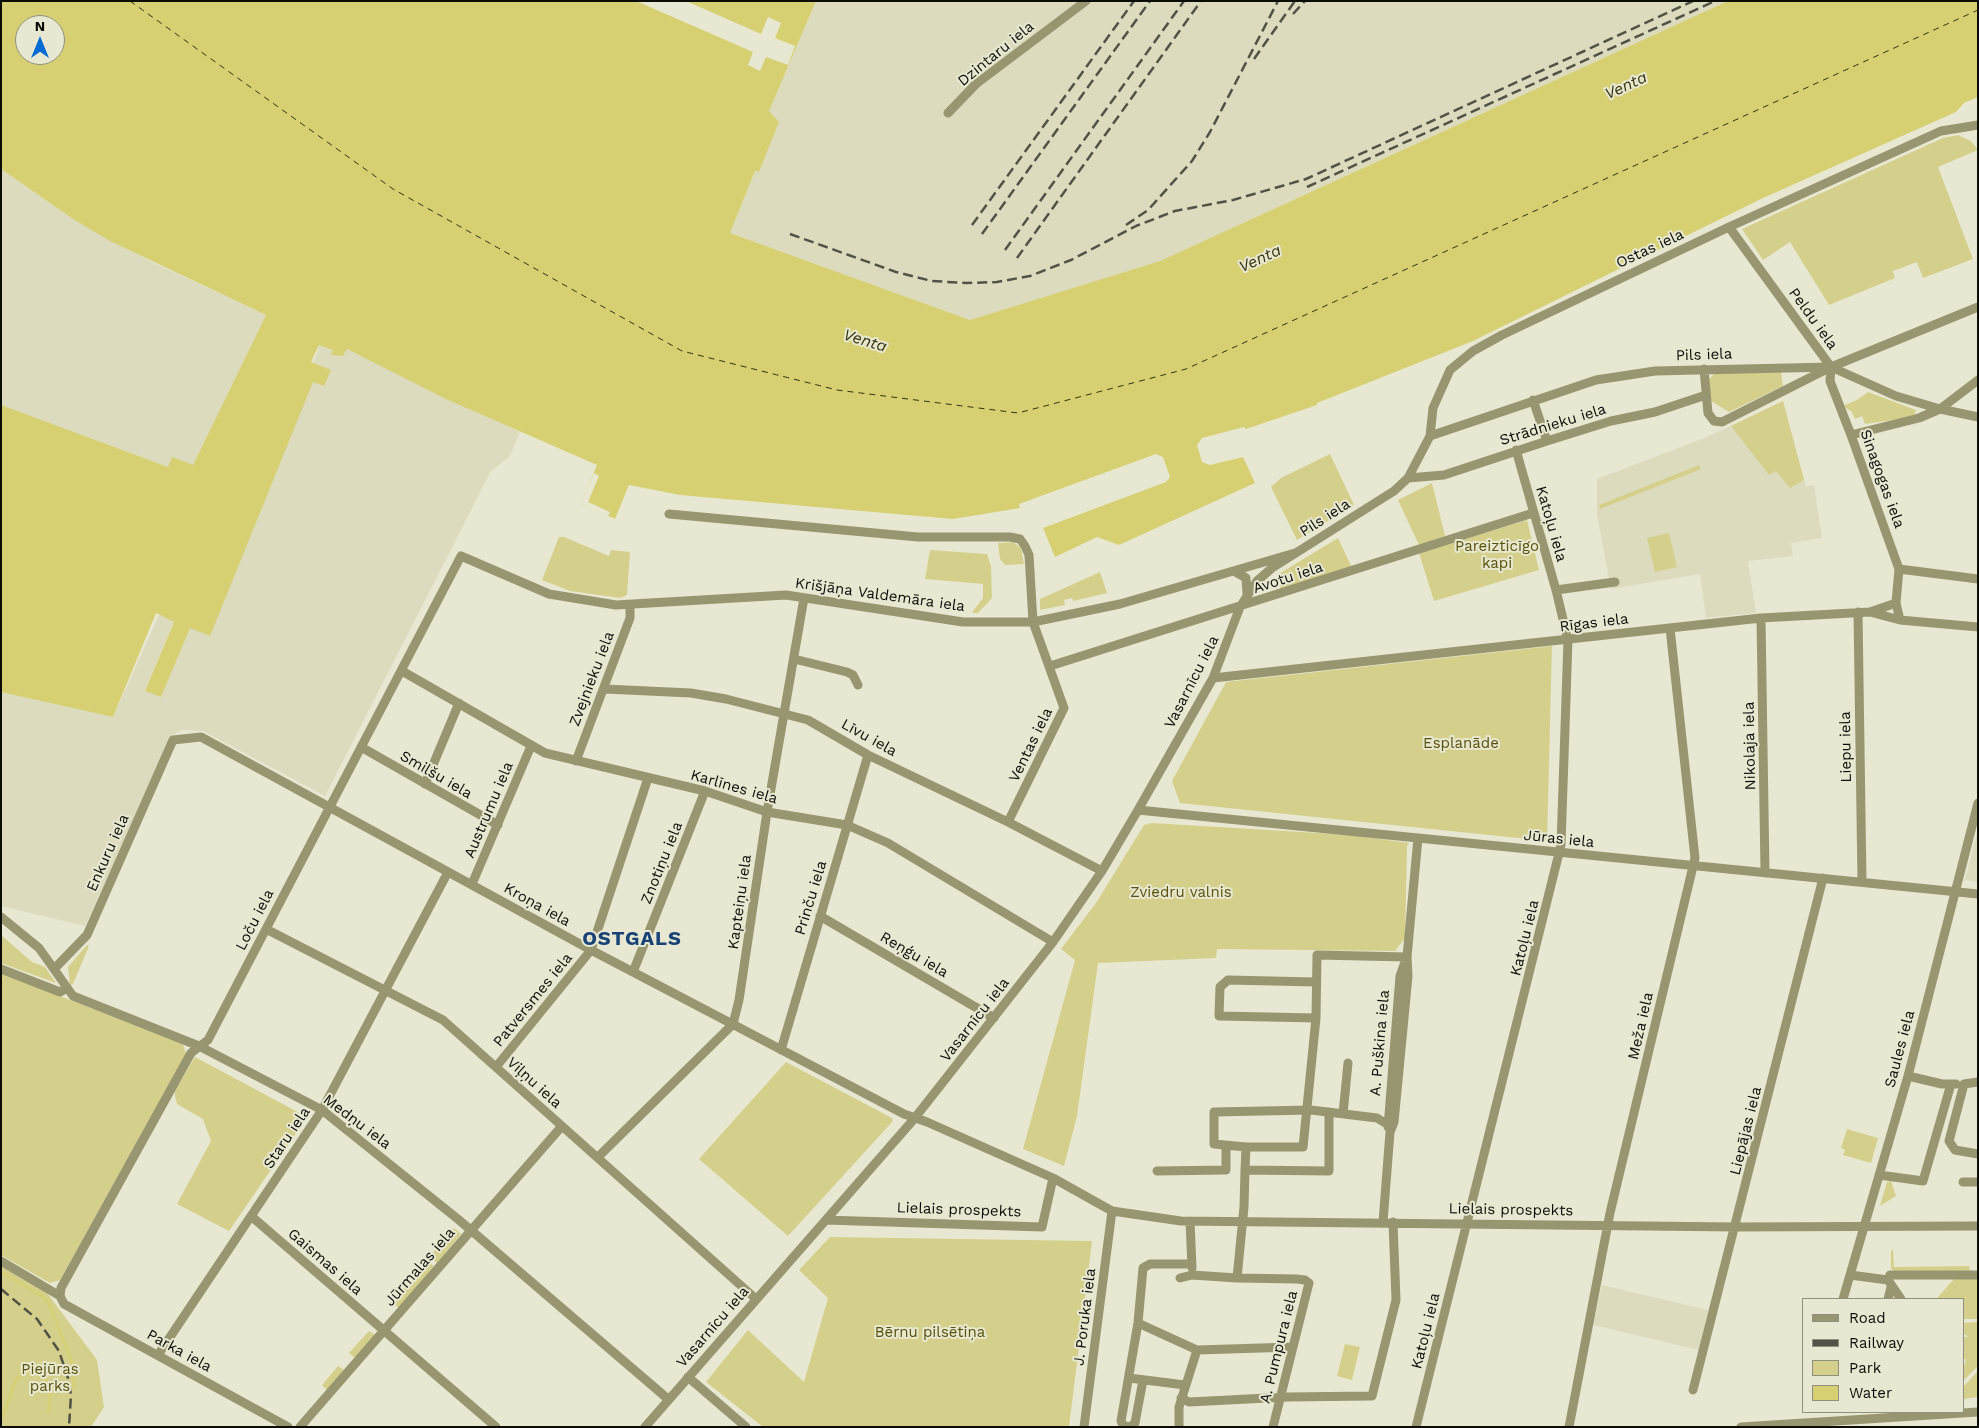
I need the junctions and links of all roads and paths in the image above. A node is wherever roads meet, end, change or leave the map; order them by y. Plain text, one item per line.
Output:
1 (1086, 1) edge
2 (948, 113) dead end
3 (1977, 128) edge
4 (1729, 227) junction
5 (1978, 307) edge
6 (1831, 367) junction
7 (1704, 369) junction
8 (1978, 380) edge
9 (1706, 394) junction
10 (1533, 400) junction
11 (1940, 409) junction
12 (1978, 417) edge
13 (1851, 435) junction
14 (1430, 436) junction
15 (1547, 440) junction
16 (1516, 450) junction
17 (1408, 478) junction
18 (669, 514) dead end
19 (1533, 514) junction
20 (1295, 553) junction
21 (461, 556) joint
22 (1899, 569) junction
23 (1234, 571) junction
24 (1978, 579) edge
25 (1257, 581) joint
26 (1615, 582) dead end
27 (1556, 590) junction
28 (1247, 595) junction
29 (804, 598) junction
30 (1896, 603) junction
31 (630, 606) junction
32 (1240, 607) junction
33 (1858, 612) junction
34 (1870, 612) junction
35 (1761, 618) junction
36 (1900, 620) junction
37 (1033, 622) junction
38 (1978, 627) edge
39 (1670, 628) junction
40 (1568, 640) junction
41 (794, 659) junction
42 (1050, 666) junction
43 (402, 671) junction
44 (1213, 678) junction
45 (858, 685) dead end
46 (604, 688) junction
47 (459, 703) junction
48 (785, 713) junction
49 (173, 740) joint
50 (531, 746) junction
51 (361, 747) junction
52 (868, 755) junction
53 (576, 761) junction
54 (648, 778) junction
55 (425, 784) junction
56 (705, 792) junction
57 (1978, 803) edge
58 (328, 808) junction
59 (1138, 810) junction
60 (767, 812) junction
61 (1008, 822) junction
62 (498, 825) junction
63 (847, 825) junction
64 (1418, 838) junction
65 (1560, 853) junction
66 (1693, 866) junction
67 (1102, 871) junction
68 (448, 872) junction
69 (1765, 873) junction
70 (1823, 878) junction
71 (1862, 882) junction
72 (472, 884) junction
73 (1955, 891) junction
74 (1978, 894) edge
75 (820, 916) junction
76 (1, 917) edge
77 (266, 929) junction
78 (1053, 942) junction
79 (591, 950) junction
80 (1407, 957) junction
81 (55, 968) junction
82 (1, 969) edge
83 (633, 972) junction
84 (1316, 982) junction
85 (67, 988) junction
86 (384, 990) junction
87 (994, 1018) junction
88 (1316, 1018) junction
89 (732, 1024) junction
90 (199, 1046) junction
91 (781, 1050) junction
92 (1348, 1063) dead end
93 (496, 1067) junction
94 (1908, 1076) junction
95 (1978, 1082) edge
96 (1951, 1084) junction
97 (1964, 1084) junction
98 (322, 1110) junction
99 (1306, 1110) junction
100 (1329, 1112) junction
101 (1343, 1114) junction
102 (914, 1119) junction
103 (562, 1126) junction
104 (1388, 1128) junction
105 (1226, 1146) junction
106 (1246, 1146) junction
107 (1978, 1154) edge
108 (598, 1157) junction
109 (1245, 1170) junction
110 (1157, 1171) dead end
111 (1879, 1175) junction
112 (1053, 1178) junction
113 (1963, 1182) dead end
114 (1978, 1182) edge
115 (1112, 1210) junction
116 (251, 1216) junction
117 (826, 1220) junction
118 (1190, 1221) junction
119 (1243, 1221) junction
120 (1383, 1222) junction
121 (1393, 1222) junction
122 (1467, 1224) junction
123 (1608, 1225) junction
124 (1978, 1226) edge
125 (1736, 1227) junction
126 (1864, 1227) junction
127 (471, 1230) junction
128 (1, 1261) edge
129 (1192, 1264) junction
130 (1192, 1275) junction
131 (1850, 1275) junction
132 (1978, 1275) edge
133 (1180, 1278) dead end
134 (1237, 1278) junction
135 (1890, 1284) junction
136 (61, 1292) junction
137 (1842, 1298) edge
138 (1888, 1298) edge
139 (1900, 1298) edge
140 (756, 1299) junction
141 (1138, 1322) junction
142 (384, 1330) junction
143 (1294, 1348) junction
144 (1197, 1350) junction
145 (158, 1355) junction
146 (688, 1377) junction
147 (1129, 1378) junction
148 (1143, 1380) junction
149 (1185, 1385) junction
150 (1693, 1390) dead end
151 (1181, 1398) junction
152 (1280, 1398) junction
153 (668, 1399) junction
154 (1964, 1412) edge
155 (1978, 1412) edge
156 (1940, 1413) edge
157 (1903, 1414) edge
158 (1802, 1424) edge
159 (649, 1425) edge
160 (288, 1427) edge
161 (300, 1427) edge
162 (496, 1427) edge
163 (746, 1427) edge
164 (1084, 1427) edge
165 (1129, 1427) edge
166 (1179, 1427) edge
167 (1272, 1427) edge
168 (1416, 1427) edge
169 (1569, 1427) edge
170 (1741, 1427) edge

1 - 2 street, Dzintaru iela
3 - 4 street, Ostas iela
4 - 6 street, Peldu iela
4 - 14 street, Ostas iela
5 - 6 street, Pils iela
6 - 7 street, Pils iela
6 - 9 street
6 - 11 street, Peldu iela
6 - 13 street, Sinagogas iela
7 - 9 street
7 - 10 street, Pils iela
8 - 11 street
9 - 15 street, Strādnieku iela
10 - 14 street, Pils iela
10 - 15 street
11 - 12 street, Peldu iela
11 - 13 street
13 - 22 street, Sinagogas iela
14 - 17 street, Ostas iela
15 - 16 street, Strādnieku iela
16 - 17 street, Strādnieku iela
16 - 19 street, Katoļu iela
17 - 20 street, Pils iela
18 - 37 street, Ventas iela
19 - 27 street, Katoļu iela
19 - 32 street, Avotu iela
20 - 23 street, Krišjāņa Valdemāra iela
20 - 25 street, Pils iela
21 - 31 street, Krišjāņa Valdemāra iela
21 - 43 street, Loču iela
22 - 24 street
22 - 30 street, Sinagogas iela
23 - 28 street
23 - 37 street, Krišjāņa Valdemāra iela
25 - 28 street, Vasarnīcu iela
26 - 27 street
27 - 40 street, Katoļu iela
28 - 32 street, Vasarnīcu iela
29 - 31 street, Krišjāņa Valdemāra iela
29 - 37 street, Krišjāņa Valdemāra iela
29 - 41 street, Kapteiņu iela
30 - 34 street
30 - 36 street, Sinagogas iela
31 - 46 street, Zvejnieku iela
32 - 42 street, Avotu iela
32 - 44 street, Vasarnīcu iela
33 - 34 street, Rīgas iela
33 - 35 street, Rīgas iela
33 - 71 street, Liepu iela
34 - 36 street, Rīgas iela
35 - 39 street, Rīgas iela
35 - 69 street, Nikolaja iela
36 - 38 street, Rīgas iela
37 - 42 street, Ventas iela
39 - 40 street, Rīgas iela
39 - 66 street, Meža iela
40 - 44 street, Rīgas iela
40 - 65 street, Katoļu iela
41 - 45 street
41 - 48 street, Kapteiņu iela
42 - 61 street, Ventas iela
43 - 47 street, Karlīnes iela
43 - 51 street, Loču iela
44 - 59 street, Vasarnīcu iela
46 - 48 street, Līvu iela
46 - 53 street, Zvejnieku iela
47 - 50 street, Karlīnes iela
47 - 55 street
48 - 52 street, Līvu iela
48 - 60 street, Kapteiņu iela
49 - 58 street, Kroņa iela
49 - 81 street, Enkuru iela
50 - 53 street, Karlīnes iela
50 - 62 street, Austrumu iela
51 - 55 street, Smilšu iela
51 - 58 street, Loču iela
52 - 61 street, Līvu iela
52 - 63 street, Prinču iela
53 - 54 street, Karlīnes iela
54 - 56 street, Karlīnes iela
54 - 79 street, Patversmes iela
55 - 62 street, Smilšu iela
56 - 60 street, Karlīnes iela
56 - 83 street, Znotiņu iela
57 - 73 street, Saules iela
58 - 68 street, Kroņa iela
58 - 77 street, Loču iela
59 - 64 street, Jūras iela
59 - 67 street, Vasarnīcu iela
60 - 63 street, Karlīnes iela
60 - 89 street, Kapteiņu iela
61 - 67 street, Līvu iela
62 - 72 street, Austrumu iela
63 - 75 street, Prinču iela
63 - 78 street, Karlīnes iela
64 - 65 street, Jūras iela
64 - 80 street, A. Puškina iela
65 - 66 street, Jūras iela
65 - 122 street, Katoļu iela
66 - 69 street, Jūras iela
66 - 123 street, Meža iela
67 - 78 street, Vasarnīcu iela
68 - 72 street, Kroņa iela
68 - 86 street, Staru iela
69 - 70 street, Jūras iela
70 - 71 street, Jūras iela
70 - 125 street, Liepājas iela
71 - 73 street, Jūras iela
72 - 79 street, Kroņa iela
73 - 74 street, Jūras iela
73 - 94 street, Saules iela
75 - 87 street, Reņģu iela
75 - 91 street, Prinču iela
76 - 81 street, Medņu iela
77 - 86 street, Viļņu iela
77 - 90 street, Loču iela
78 - 87 street, Vasarnīcu iela
79 - 83 street, Kroņa iela
79 - 93 street, Patversmes iela
80 - 84 street
80 - 104 street, A. Puškina iela
81 - 85 street, Medņu iela
82 - 85 street
83 - 89 street, Kroņa iela
84 - 88 street
84 - 88 street
85 - 90 street, Medņu iela
86 - 93 street, Viļņu iela
86 - 98 street, Staru iela
87 - 102 street, Vasarnīcu iela
88 - 99 street
89 - 91 street, Kroņa iela
89 - 108 street, Kapteiņu iela
90 - 98 street, Medņu iela
90 - 136 street, Loču iela
91 - 102 street, Kroņa iela
92 - 101 street
93 - 103 street, Viļņu iela
94 - 96 street
94 - 111 street, Saules iela
95 - 97 street
96 - 97 street
96 - 111 street
97 - 107 street
98 - 116 street, Staru iela
98 - 127 street, Medņu iela
99 - 100 street
99 - 105 street
99 - 106 street
100 - 101 street
100 - 109 street
101 - 104 street
102 - 112 street, Lielais prospekts
102 - 117 street, Vasarnīcu iela
103 - 108 street, Viļņu iela
103 - 127 street, Jūrmalas iela
104 - 120 street, A. Puškina iela
105 - 106 street
105 - 110 street
106 - 109 street
108 - 140 street, Viļņu iela
109 - 119 street
111 - 126 street, Saules iela
112 - 115 street, Lielais prospekts
112 - 117 street, Lielais prospekts
113 - 114 street
115 - 118 street, Lielais prospekts
115 - 164 street, J. Poruka iela
116 - 142 street, Gaismas iela
116 - 145 street, Staru iela
117 - 140 street, Vasarnīcu iela
118 - 119 street, Lielais prospekts
118 - 129 street
119 - 120 street, Lielais prospekts
119 - 134 street
120 - 121 street, Lielais prospekts
121 - 122 street, Lielais prospekts
121 - 152 street
122 - 123 street, Lielais prospekts
122 - 168 street, Katoļu iela
123 - 125 street, Lielais prospekts
123 - 169 street, Meža iela
124 - 126 street, Lielais prospekts
125 - 126 street, Lielais prospekts
125 - 150 street, Liepājas iela
126 - 131 street, Saules iela
127 - 142 street, Jūrmalas iela
127 - 153 street, Medņu iela
128 - 136 street, Parka iela
129 - 130 street
129 - 141 street
130 - 133 street
130 - 134 street
131 - 135 street
131 - 137 street, Saules iela
132 - 135 street
134 - 143 street, A. Pumpura iela
135 - 138 street
135 - 139 street
136 - 145 street, Parka iela
140 - 146 street, Vasarnīcu iela
141 - 144 street
141 - 147 street
142 - 161 street, Jūrmalas iela
142 - 162 street, Gaismas iela
143 - 144 street
143 - 152 street, A. Pumpura iela
144 - 149 street
145 - 160 street, Parka iela
146 - 153 street, Vasarnīcu iela
146 - 163 street
147 - 148 street
147 - 165 street
148 - 149 street
148 - 165 street
149 - 151 street
151 - 152 street
151 - 166 street
152 - 167 street, A. Pumpura iela
153 - 159 street, Vasarnīcu iela
154 - 155 street
156 - 157 street
157 - 158 street
158 - 170 street

